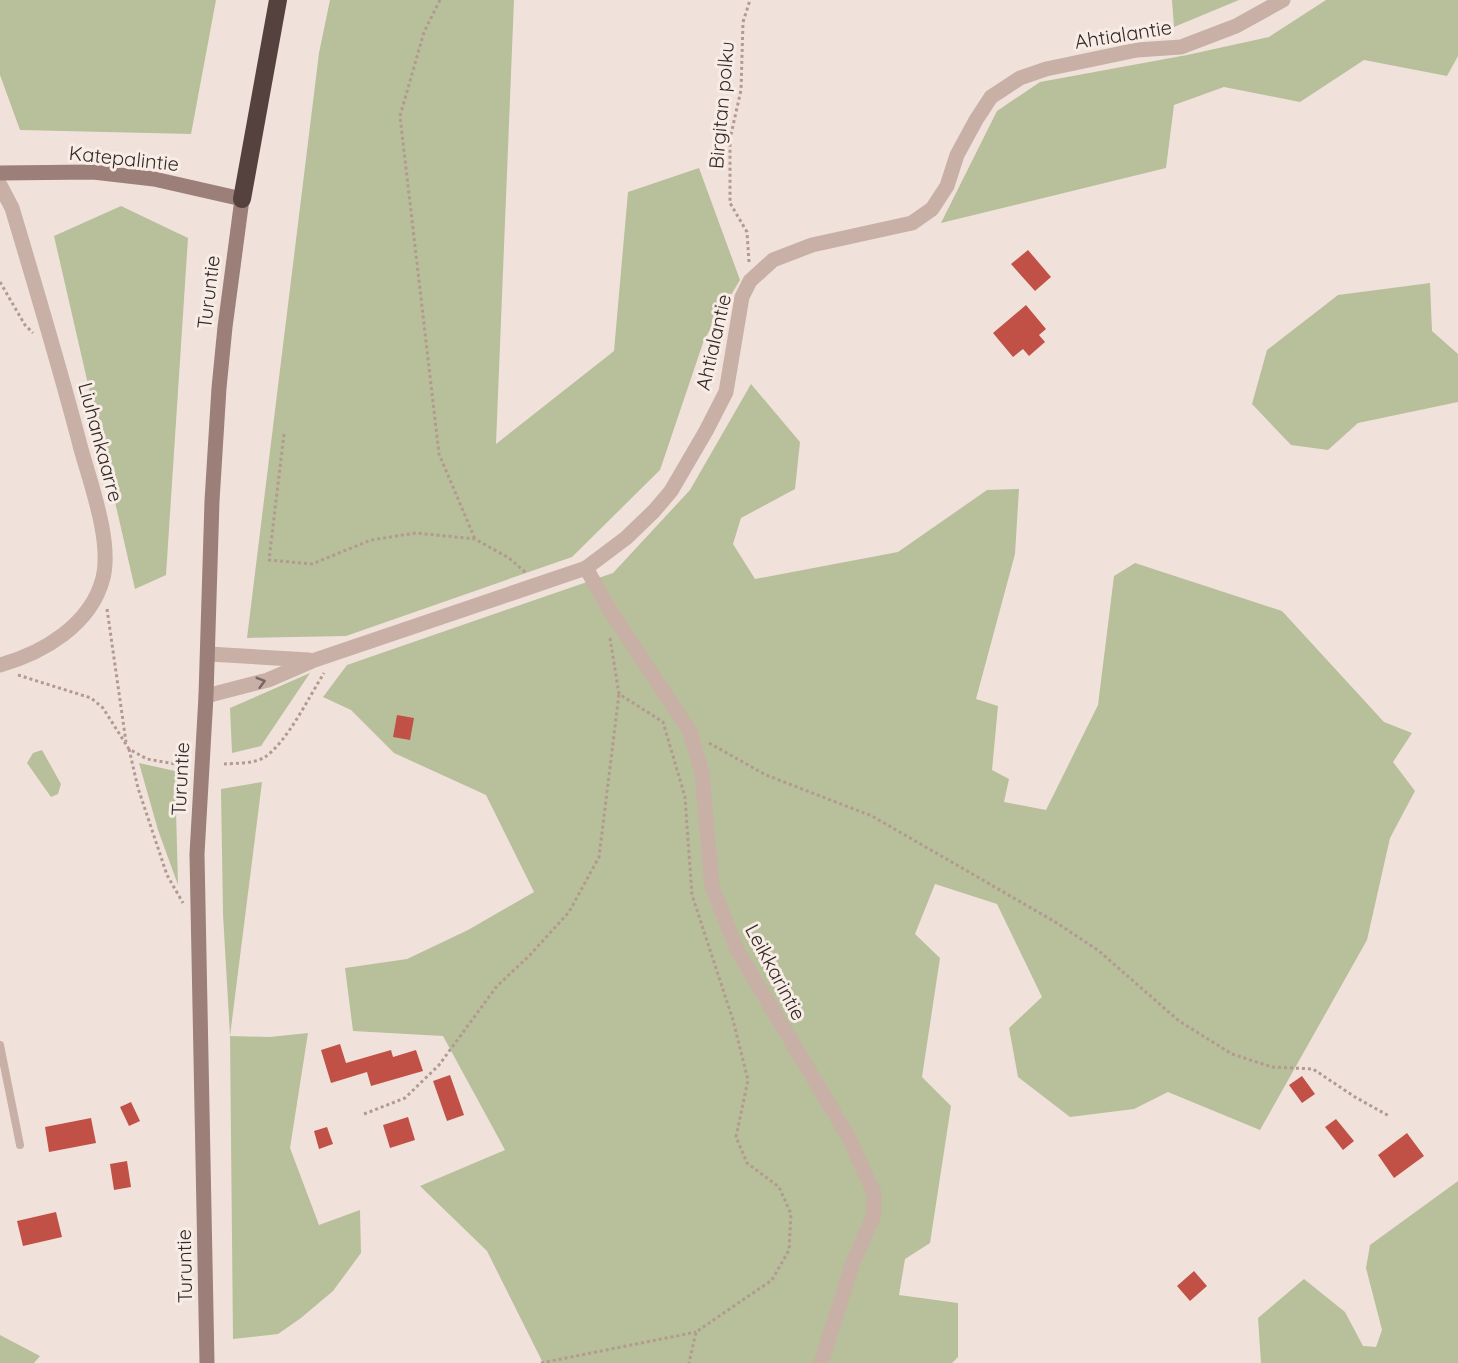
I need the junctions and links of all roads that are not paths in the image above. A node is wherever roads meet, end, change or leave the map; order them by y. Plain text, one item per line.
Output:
1 (278, 0) edge
2 (1283, 0) edge
3 (0, 173) edge
4 (0, 185) edge
5 (242, 199) junction
6 (586, 568) junction
7 (208, 654) junction
8 (312, 661) junction
9 (0, 665) edge
10 (206, 696) junction
11 (0, 1045) edge
12 (21, 1146) dead end
13 (207, 1363) edge
14 (821, 1363) edge

1 - 5 highway
2 - 6 street, Ahtialantie
3 - 5 main road, Katepalintie
4 - 9 street, Liuhankaarre
5 - 7 main road, Turuntie
6 - 8 street, Ahtialantie
6 - 14 street, Leikkarintie
7 - 8 street, Ahtialantie
7 - 10 main road, Turuntie
10 -> 8 street, Ahtialantie
10 - 13 main road, Turuntie
11 - 12 lane

